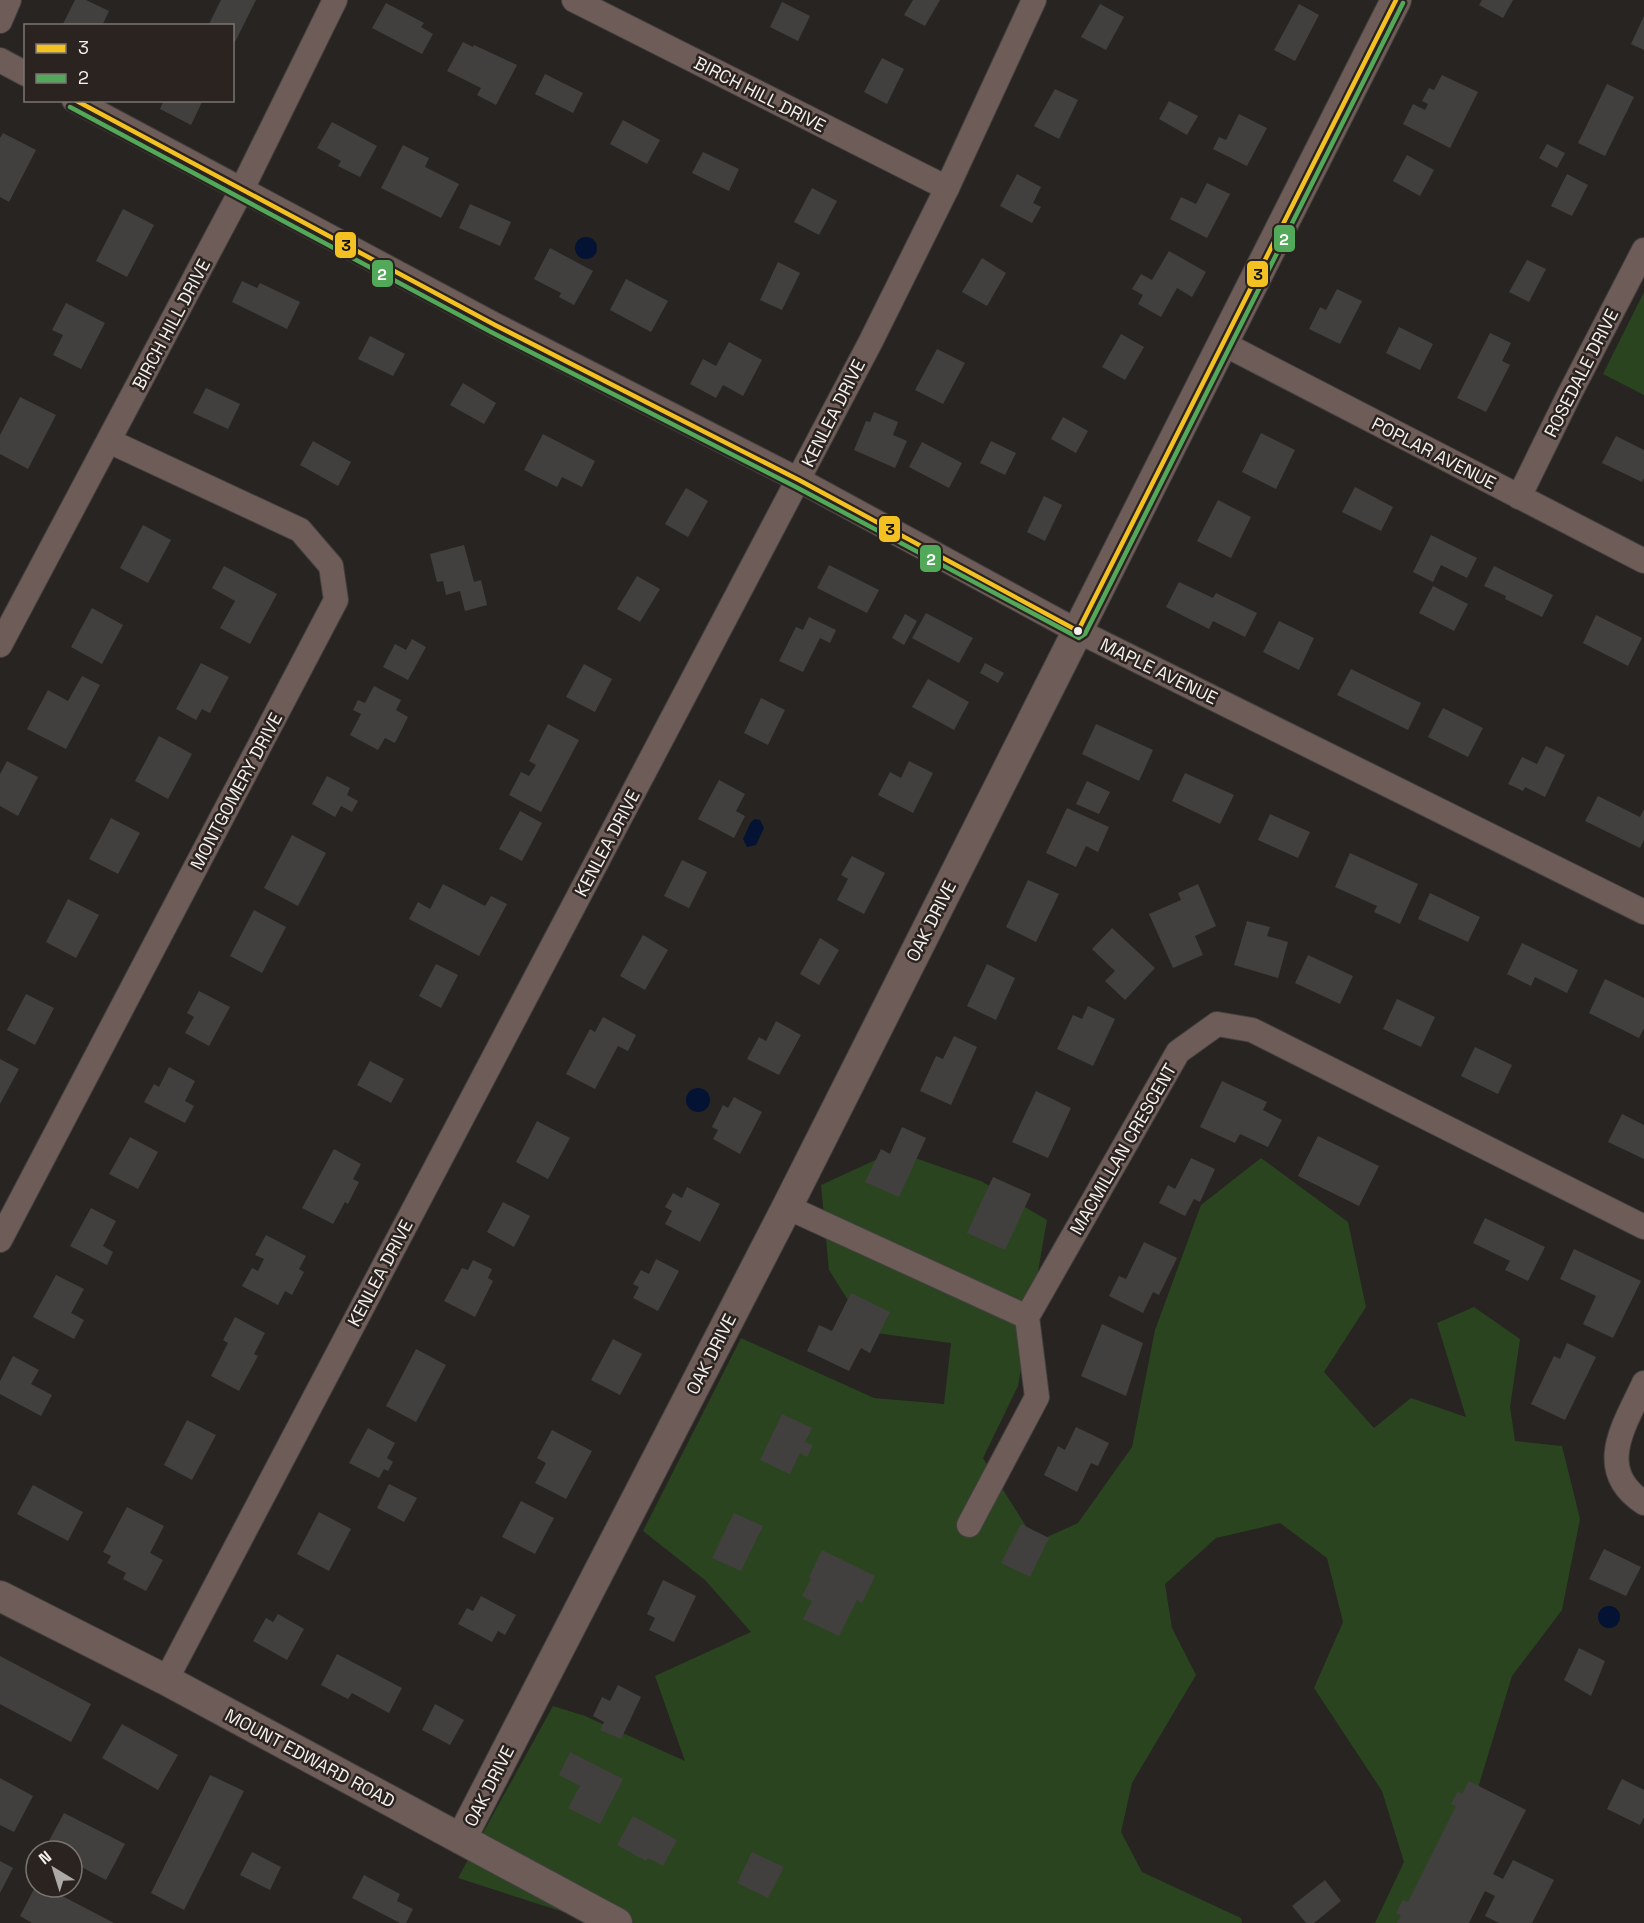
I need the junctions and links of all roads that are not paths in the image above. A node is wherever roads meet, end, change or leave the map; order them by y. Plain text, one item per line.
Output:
1 (9, 0) edge
2 (335, 0) edge
3 (1034, 0) edge
4 (1396, 0) edge
5 (589, 3) edge
6 (0, 21) edge
7 (0, 60) edge
8 (24, 73) edge
9 (78, 102) edge
10 (947, 188) junction
11 (241, 191) junction
12 (1644, 250) edge
13 (1224, 344) junction
14 (109, 441) junction
15 (799, 480) junction
16 (1519, 497) junction
17 (1644, 561) edge
18 (1078, 631) junction
19 (0, 645) edge
20 (1644, 912) edge
21 (787, 1207) junction
22 (1644, 1227) edge
23 (0, 1240) edge
24 (1027, 1317) junction
25 (1644, 1383) edge
26 (1644, 1503) edge
27 (969, 1525) dead end
28 (0, 1596) edge
29 (166, 1680) junction
30 (461, 1839) junction
31 (617, 1923) edge

1 - 6 street
2 - 11 street, BIRCH HILL DRIVE
3 - 10 street, KENLEA DRIVE
4 - 13 street, OAK DRIVE
5 - 10 street, BIRCH HILL DRIVE
7 - 8 street
9 - 11 street, MAPLE AVENUE
10 - 15 street, KENLEA DRIVE
11 - 14 street, BIRCH HILL DRIVE
11 - 15 street, MAPLE AVENUE
12 - 16 street, ROSEDALE DRIVE
13 - 16 street, POPLAR AVENUE
13 - 18 street, OAK DRIVE
14 - 19 street, BIRCH HILL DRIVE
14 - 23 street, MONTGOMERY DRIVE
15 - 18 street, MAPLE AVENUE
15 - 29 street, KENLEA DRIVE
16 - 17 street, POPLAR AVENUE
18 - 20 street, MAPLE AVENUE
18 - 21 street, OAK DRIVE
21 - 24 street
21 - 30 street, OAK DRIVE
22 - 24 street, MACMILLAN CRESCENT
24 - 27 street
25 - 26 street
28 - 29 street, MOUNT EDWARD ROAD
29 - 30 street, MOUNT EDWARD ROAD
30 - 31 street, MOUNT EDWARD ROAD

